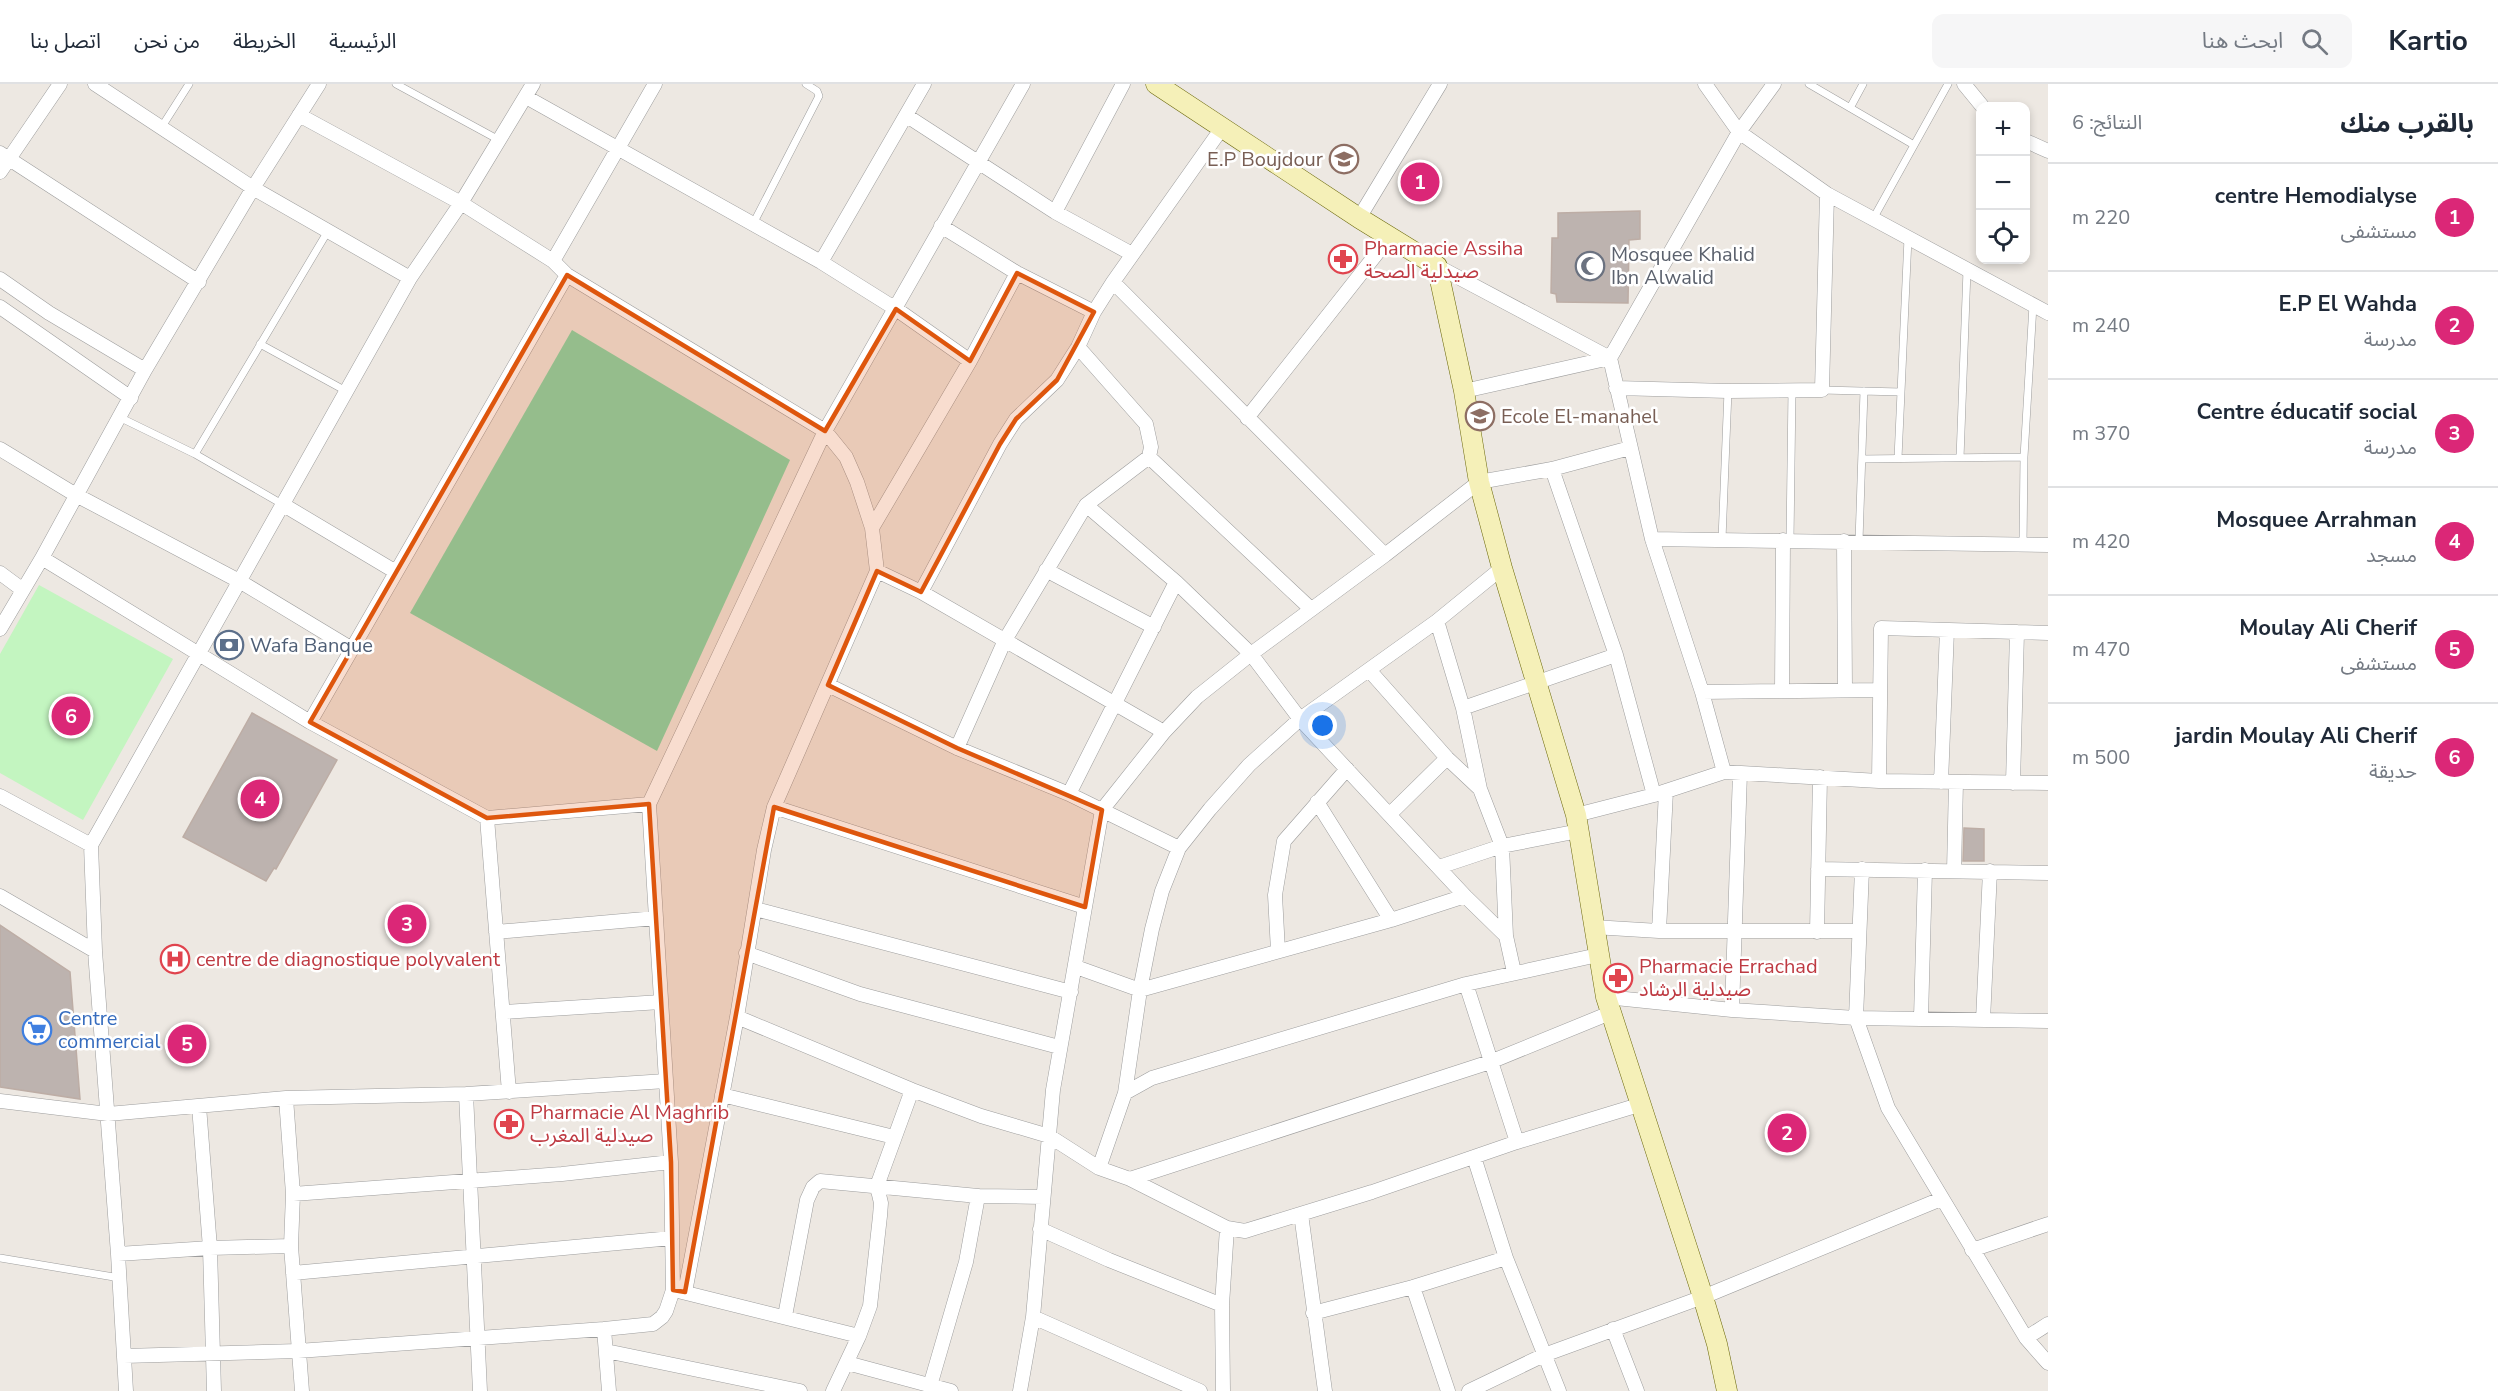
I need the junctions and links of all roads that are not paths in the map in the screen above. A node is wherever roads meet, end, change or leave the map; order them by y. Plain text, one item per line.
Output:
1 (60, 84) edge
2 (95, 84) edge
3 (189, 84) edge
4 (319, 84) edge
5 (396, 84) edge
6 (533, 84) edge
7 (655, 84) edge
8 (806, 84) edge
9 (924, 84) edge
10 (1023, 84) edge
11 (1123, 84) edge
12 (1156, 84) edge
13 (1440, 84) edge
14 (1705, 84) edge
15 (1774, 84) edge
16 (1809, 84) edge
17 (1863, 84) edge
18 (1948, 84) edge
19 (1964, 84) edge
20 (526, 97) junction
21 (1979, 102) edge
22 (1850, 108) junction
23 (299, 115) junction
24 (907, 116) junction
25 (161, 128) junction
26 (1222, 128) junction
27 (1739, 132) junction
28 (499, 141) junction
29 (2030, 143) edge
30 (1914, 145) junction
31 (617, 148) junction
32 (2048, 151) edge
33 (4, 156) edge
34 (979, 164) junction
35 (0, 172) edge
36 (253, 188) junction
37 (1827, 194) junction
38 (461, 203) junction
39 (1056, 212) junction
40 (1359, 218) junction
41 (1873, 219) junction
42 (753, 224) junction
43 (941, 226) junction
44 (328, 231) junction
45 (1389, 238) junction
46 (1908, 238) junction
47 (1132, 254) junction
48 (553, 261) junction
49 (821, 262) junction
50 (1437, 266) junction
51 (1966, 270) junction
52 (1017, 273) junction
53 (567, 275) junction
54 (410, 278) junction
55 (0, 279) edge
56 (200, 282) junction
57 (1113, 282) junction
58 (2033, 305) junction
59 (0, 307) edge
60 (896, 309) junction
61 (1095, 312) junction
62 (49, 313) junction
63 (2048, 313) edge
64 (38, 334) junction
65 (260, 344) junction
66 (1078, 347) junction
67 (1610, 358) junction
68 (970, 362) junction
69 (145, 370) junction
70 (1616, 388) junction
71 (1792, 390) junction
72 (1822, 390) junction
73 (346, 391) junction
74 (1464, 391) junction
75 (1728, 391) junction
76 (1864, 391) junction
77 (1901, 392) junction
78 (131, 398) junction
79 (119, 417) junction
80 (1247, 418) junction
81 (825, 431) junction
82 (1630, 448) junction
83 (0, 449) edge
84 (195, 454) junction
85 (1149, 457) junction
86 (2024, 457) junction
87 (1898, 458) junction
88 (1960, 458) junction
89 (1862, 459) junction
90 (1552, 469) junction
91 (1479, 482) junction
92 (76, 495) junction
93 (282, 504) junction
94 (1086, 506) junction
95 (872, 528) junction
96 (1652, 538) junction
97 (1722, 539) junction
98 (1786, 540) junction
99 (1844, 541) junction
100 (1859, 541) junction
101 (2023, 545) junction
102 (2048, 545) edge
103 (1385, 555) junction
104 (42, 558) junction
105 (1502, 568) junction
106 (1046, 570) junction
107 (877, 571) junction
108 (396, 572) junction
109 (0, 573) edge
110 (241, 582) junction
111 (1176, 582) junction
112 (23, 590) junction
113 (921, 592) junction
114 (1311, 609) junction
115 (1437, 621) junction
116 (1154, 627) junction
117 (0, 629) edge
118 (1947, 630) junction
119 (2017, 632) junction
120 (2048, 633) edge
121 (1005, 640) junction
122 (352, 650) junction
123 (199, 653) junction
124 (1251, 654) junction
125 (1616, 655) junction
126 (1369, 670) junction
127 (1537, 682) junction
128 (828, 685) junction
129 (1782, 690) junction
130 (1845, 690) junction
131 (1880, 690) junction
132 (1702, 692) junction
133 (1116, 702) junction
134 (1463, 708) junction
135 (1300, 719) junction
136 (310, 722) junction
137 (1164, 732) junction
138 (957, 748) junction
139 (1447, 758) junction
140 (1347, 769) junction
141 (1724, 772) junction
142 (1740, 773) junction
143 (1820, 777) junction
144 (1879, 781) junction
145 (1941, 782) junction
146 (1956, 782) junction
147 (2013, 783) junction
148 (2048, 783) edge
149 (1480, 789) junction
150 (1660, 793) junction
151 (1069, 794) junction
152 (0, 796) edge
153 (1317, 802) junction
154 (649, 804) junction
155 (774, 807) junction
156 (1102, 810) junction
157 (1390, 814) junction
158 (488, 818) junction
159 (1577, 823) junction
160 (91, 845) junction
161 (1502, 846) junction
162 (1179, 848) junction
163 (1439, 867) junction
164 (1818, 868) junction
165 (1862, 869) junction
166 (1925, 870) junction
167 (1954, 870) junction
168 (1990, 871) junction
169 (2048, 873) edge
170 (0, 896) edge
171 (1465, 896) junction
172 (1085, 907) junction
173 (755, 909) junction
174 (656, 918) junction
175 (1391, 920) junction
176 (1593, 927) junction
177 (1736, 930) junction
178 (1659, 931) junction
179 (1859, 931) junction
180 (496, 932) junction
181 (1817, 932) junction
182 (1506, 936) junction
183 (95, 951) junction
184 (1278, 951) junction
185 (746, 953) junction
186 (1598, 955) junction
187 (1076, 967) junction
188 (1514, 972) junction
189 (1466, 984) junction
190 (1140, 990) junction
191 (1071, 992) junction
192 (661, 1002) junction
193 (1608, 1005) junction
194 (1732, 1010) junction
195 (503, 1012) junction
196 (737, 1017) junction
197 (1856, 1018) junction
198 (1921, 1018) junction
199 (1983, 1020) junction
200 (2048, 1021) edge
201 (1059, 1047) junction
202 (1490, 1062) junction
203 (666, 1081) junction
204 (912, 1090) junction
205 (509, 1092) junction
206 (1125, 1093) junction
207 (466, 1094) junction
208 (722, 1095) junction
209 (286, 1098) junction
210 (0, 1101) edge
211 (1642, 1104) junction
212 (199, 1106) junction
213 (108, 1114) junction
214 (1049, 1136) junction
215 (894, 1137) junction
216 (1517, 1142) junction
217 (1474, 1156) junction
218 (671, 1162) junction
219 (1099, 1168) junction
220 (1131, 1179) junction
221 (471, 1180) junction
222 (877, 1186) junction
223 (293, 1194) junction
224 (978, 1196) junction
225 (1043, 1197) junction
226 (1941, 1199) junction
227 (1301, 1214) junction
228 (2048, 1224) edge
229 (1227, 1228) junction
230 (1040, 1229) junction
231 (672, 1238) junction
232 (291, 1246) junction
233 (210, 1248) junction
234 (1972, 1250) junction
235 (118, 1254) junction
236 (474, 1257) junction
237 (0, 1258) edge
238 (1506, 1258) junction
239 (293, 1273) junction
240 (120, 1278) junction
241 (1413, 1287) junction
242 (679, 1291) junction
243 (1703, 1297) junction
244 (1222, 1305) junction
245 (1314, 1313) junction
246 (785, 1316) junction
247 (1033, 1317) junction
248 (2048, 1324) edge
249 (604, 1329) junction
250 (1613, 1329) junction
251 (859, 1336) junction
252 (476, 1338) junction
253 (2026, 1338) junction
254 (298, 1351) junction
255 (606, 1351) junction
256 (212, 1353) junction
257 (124, 1356) junction
258 (1544, 1356) junction
259 (847, 1363) junction
260 (2048, 1363) edge
261 (930, 1386) junction
262 (126, 1391) edge
263 (214, 1391) edge
264 (302, 1391) edge
265 (480, 1391) edge
266 (609, 1391) edge
267 (800, 1391) edge
268 (832, 1391) edge
269 (951, 1391) edge
270 (1020, 1391) edge
271 (1200, 1391) edge
272 (1223, 1391) edge
273 (1325, 1391) edge
274 (1448, 1391) edge
275 (1469, 1391) edge
276 (1559, 1391) edge
277 (1636, 1391) edge
278 (1727, 1391) edge

1 - 33 street
2 - 25 street
3 - 25 lane
4 - 23 street
5 - 28 lane
6 - 20 street
7 - 31 street
8 - 42 lane
9 - 24 street
10 - 34 street
11 - 39 street
12 - 26 main road
13 - 40 street
14 - 27 street
15 - 27 street
16 - 22 lane
17 - 22 lane
18 - 30 lane
19 - 21 street
20 - 28 street
20 - 31 street
22 - 30 lane
23 - 36 street
23 - 38 street
24 - 34 street
24 - 49 street
25 - 36 street
26 - 40 main road
26 - 47 street
27 - 37 street
27 - 67 street
28 - 38 street
29 - 32 street
30 - 41 lane
31 - 42 street
31 - 48 street
33 - 35 street
33 - 56 street
34 - 39 street
34 - 43 street
36 - 44 street
36 - 56 street
37 - 41 street
37 - 72 street
38 - 48 street
38 - 54 street
39 - 47 street
40 - 45 main road
41 - 46 street
42 - 49 street
43 - 52 street
43 - 60 street
44 - 54 street
44 - 65 lane
45 - 50 main road
45 - 80 street
46 - 51 street
46 - 77 lane
47 - 57 street
48 - 53 street
49 - 60 street
50 - 67 street
50 - 74 main road
51 - 58 street
51 - 88 lane
52 - 61 street
52 - 68 street
53 - 81 street
53 - 108 street
54 - 73 street
55 - 62 street
56 - 69 street
57 - 61 street
57 - 80 street
58 - 63 street
58 - 86 lane
59 - 64 street
60 - 68 street
60 - 81 street
61 - 66 street
62 - 64 street
62 - 69 street
64 - 78 street
65 - 73 lane
65 - 84 lane
66 - 85 street
66 - 113 street
67 - 70 street
67 - 74 street
68 - 95 street
69 - 78 street
70 - 75 street
70 - 82 street
71 - 72 street
71 - 75 street
71 - 98 lane
72 - 76 lane
73 - 93 street
74 - 91 main road
75 - 97 lane
76 - 77 lane
76 - 89 lane
77 - 87 lane
78 - 79 street
79 - 84 lane
79 - 92 street
80 - 103 street
81 - 95 street
81 - 154 street
82 - 90 street
82 - 96 street
83 - 92 street
84 - 93 lane
85 - 94 street
85 - 114 street
86 - 88 lane
86 - 101 lane
87 - 88 lane
87 - 89 lane
89 - 100 lane
90 - 91 street
90 - 125 street
91 - 103 street
91 - 105 main road
92 - 104 street
92 - 110 street
93 - 108 street
93 - 110 street
94 - 106 street
94 - 111 street
95 - 107 street
96 - 97 street
96 - 132 street
97 - 98 street
98 - 99 street
98 - 129 street
99 - 100 street
99 - 130 street
100 - 101 street
101 - 102 street
103 - 114 street
104 - 112 street
104 - 123 street
105 - 115 street
105 - 127 main road
106 - 116 street
106 - 121 street
107 - 113 street
107 - 128 street
108 - 122 street
109 - 112 street
110 - 122 street
110 - 123 street
111 - 116 street
111 - 124 street
112 - 117 street
113 - 121 street
114 - 124 street
115 - 126 street
115 - 134 street
116 - 133 street
118 - 119 street
118 - 131 street
118 - 145 street
119 - 120 street
119 - 147 street
121 - 133 street
121 - 138 street
122 - 136 street
123 - 136 street
123 - 160 street
124 - 135 street
124 - 137 street
125 - 127 street
125 - 150 street
126 - 135 street
126 - 139 street
127 - 134 street
127 - 159 main road
128 - 138 street
128 - 155 street
129 - 130 street
129 - 132 street
130 - 131 street
131 - 144 street
132 - 141 street
133 - 137 street
133 - 151 street
134 - 149 street
135 - 140 street
135 - 162 street
136 - 158 street
137 - 156 street
138 - 151 street
139 - 149 street
139 - 157 street
140 - 153 street
140 - 157 street
141 - 142 street
141 - 150 street
142 - 143 street
142 - 177 street
143 - 144 street
143 - 164 street
144 - 145 street
145 - 146 street
146 - 147 street
146 - 167 street
147 - 148 street
149 - 161 street
150 - 159 street
150 - 178 street
151 - 156 street
152 - 160 street
153 - 175 street
153 - 184 street
154 - 158 street
154 - 174 street
155 - 172 street
155 - 173 street
156 - 162 street
156 - 172 street
157 - 163 street
158 - 180 street
159 - 161 street
159 - 176 main road
160 - 183 street
161 - 163 street
161 - 182 street
162 - 190 street
163 - 171 street
164 - 165 street
164 - 181 street
165 - 166 street
165 - 179 street
166 - 167 street
166 - 198 street
167 - 168 street
168 - 169 street
168 - 199 street
170 - 183 street
171 - 175 street
171 - 182 street
172 - 187 street
173 - 185 street
173 - 191 street
174 - 180 street
174 - 192 street
175 - 184 street
176 - 178 street
176 - 186 main road
177 - 178 street
177 - 181 street
177 - 194 street
179 - 181 street
179 - 197 street
180 - 195 street
182 - 188 street
183 - 213 street
184 - 190 street
185 - 196 street
185 - 201 street
186 - 188 street
186 - 193 main road
187 - 190 street
187 - 191 street
188 - 189 street
189 - 202 street
189 - 206 street
190 - 206 street
191 - 201 street
192 - 195 street
192 - 203 street
193 - 194 street
193 - 202 street
193 - 211 main road
194 - 197 street
195 - 205 street
196 - 204 street
196 - 208 street
197 - 198 street
197 - 226 street
198 - 199 street
199 - 200 street
201 - 214 street
202 - 216 street
202 - 220 street
203 - 205 street
203 - 218 street
204 - 214 street
204 - 215 street
205 - 207 street
206 - 219 street
207 - 209 street
207 - 221 street
208 - 215 street
208 - 242 street
209 - 212 street
209 - 223 street
210 - 213 street
211 - 216 street
211 - 243 main road
212 - 213 street
212 - 233 street
213 - 235 street
214 - 219 street
214 - 225 street
215 - 222 street
216 - 217 street
217 - 227 street
217 - 238 street
218 - 221 street
218 - 231 street
219 - 220 street
220 - 229 street
221 - 223 street
221 - 236 street
222 - 224 street
222 - 246 street
222 - 251 street
223 - 232 street
224 - 225 street
224 - 261 street
225 - 230 street
226 - 234 street
226 - 243 street
227 - 229 street
227 - 245 street
228 - 234 street
229 - 244 street
230 - 244 street
230 - 247 street
231 - 236 street
231 - 242 street
232 - 233 street
232 - 239 street
233 - 235 street
233 - 256 street
234 - 253 street
235 - 240 street
236 - 239 street
236 - 252 street
237 - 240 lane
238 - 241 street
238 - 258 street
239 - 254 street
240 - 257 street
241 - 245 street
241 - 274 street
242 - 246 street
242 - 249 street
243 - 250 street
243 - 278 main road
244 - 272 street
245 - 273 street
246 - 251 street
247 - 270 street
247 - 271 street
248 - 253 street
249 - 252 street
249 - 255 street
250 - 258 street
250 - 277 street
251 - 259 street
252 - 254 street
252 - 265 street
253 - 260 street
254 - 256 street
254 - 264 street
255 - 266 street
255 - 267 street
256 - 257 street
256 - 263 street
257 - 262 street
258 - 275 street
258 - 276 street
259 - 261 street
259 - 268 street
261 - 269 street

